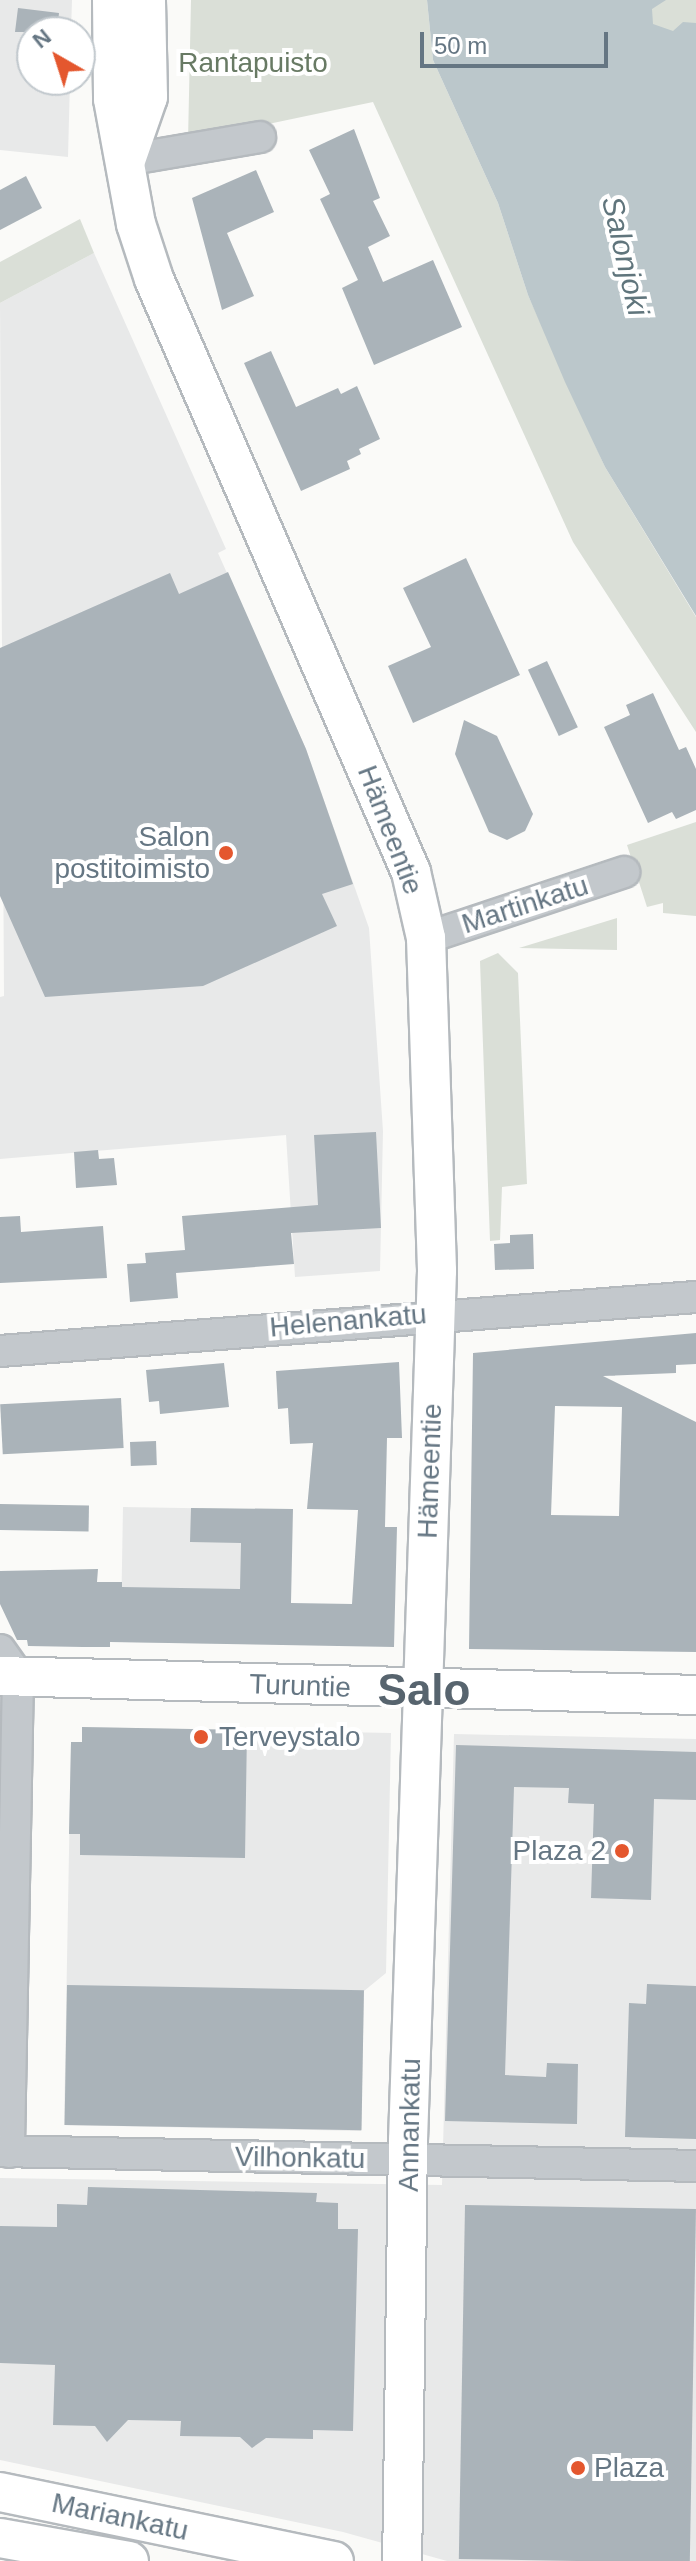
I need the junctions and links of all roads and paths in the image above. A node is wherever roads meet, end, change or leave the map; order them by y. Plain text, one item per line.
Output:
1 (112, 0) edge
2 (146, 0) edge
3 (260, 137) dead end
4 (126, 160) junction
5 (624, 872) dead end
6 (426, 938) junction
7 (696, 1297) edge
8 (436, 1314) junction
9 (0, 1351) edge
10 (6, 1667) edge
11 (423, 1689) junction
12 (696, 1695) edge
13 (5, 2152) edge
14 (408, 2161) junction
15 (696, 2166) edge
16 (0, 2492) edge
17 (0, 2538) edge
18 (129, 2561) edge
19 (334, 2561) edge
20 (402, 2561) edge

1 - 4 main road, Hämeentie
2 - 4 main road, Hämeentie
3 - 4 street
4 - 6 main road, Hämeentie
5 - 6 street, Martinkatu
6 - 8 main road, Hämeentie
7 - 8 street, Helenankatu
8 - 9 street, Helenankatu
8 - 11 main road, Hämeentie
10 - 11 main road, Turuntie
10 - 13 street
11 - 12 main road, Turuntie
11 - 14 main road, Annankatu
13 - 14 street, Vilhonkatu
14 - 15 street, Vilhonkatu
14 - 20 main road, Annankatu
16 - 19 main road, Mariankatu
17 - 18 main road, Mariankatu

